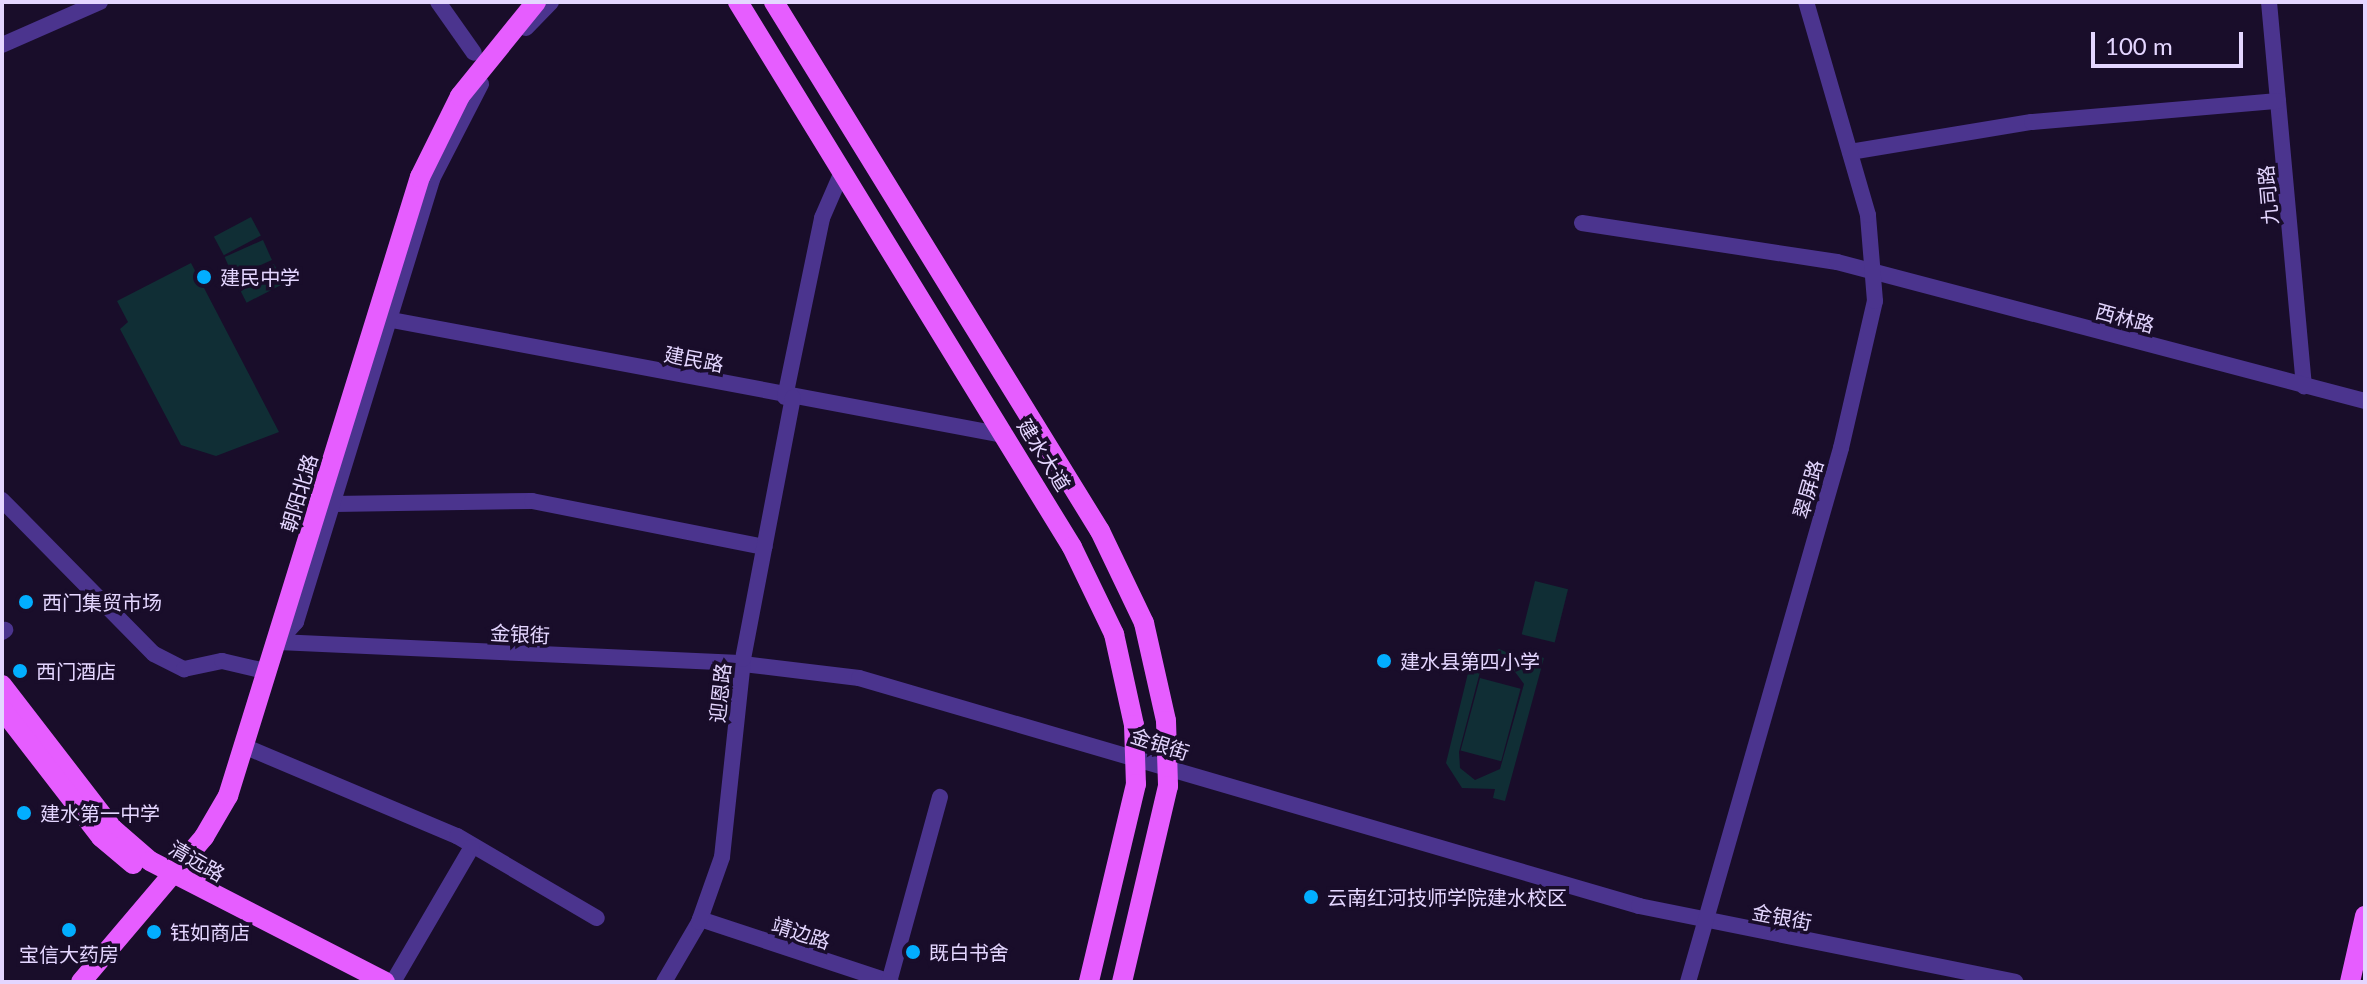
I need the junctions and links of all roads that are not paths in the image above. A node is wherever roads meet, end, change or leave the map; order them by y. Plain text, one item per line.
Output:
1 (100, 2) edge
2 (438, 2) edge
3 (519, 2) edge
4 (536, 2) edge
5 (551, 2) edge
6 (738, 2) edge
7 (774, 2) edge
8 (1806, 2) edge
9 (2269, 2) edge
10 (2, 45) edge
11 (474, 53) junction
12 (2278, 101) junction
13 (1850, 152) junction
14 (842, 172) junction
15 (1582, 223) dead end
16 (1875, 272) junction
17 (384, 319) junction
18 (2304, 386) junction
19 (789, 398) junction
20 (2365, 401) edge
21 (1004, 435) junction
22 (2, 500) edge
23 (334, 504) junction
24 (765, 547) junction
25 (278, 642) junction
26 (743, 663) junction
27 (257, 669) junction
28 (2, 685) edge
29 (2, 709) edge
30 (246, 747) junction
31 (1136, 757) junction
32 (1168, 767) junction
33 (940, 797) dead end
34 (472, 847) junction
35 (162, 877) junction
36 (2365, 916) edge
37 (597, 918) dead end
38 (700, 919) junction
39 (1705, 922) junction
40 (65, 982) edge
41 (81, 982) edge
42 (361, 982) edge
43 (385, 982) edge
44 (393, 982) edge
45 (664, 982) edge
46 (890, 982) edge
47 (1089, 982) edge
48 (1122, 982) edge
49 (1688, 982) edge
50 (2015, 982) edge
51 (2350, 982) edge

1 - 10 street
2 - 11 street
3 - 11 main road, 朝阳北路
4 - 17 main road, 朝阳北路
5 - 17 street
6 - 14 main road, 建水大道
7 - 32 main road, 建水大道
8 - 13 street, 翠屏路
9 - 12 street, 九司路
11 - 27 main road, 朝阳北路
12 - 13 street
12 - 18 street, 九司路
13 - 16 street, 翠屏路
14 - 19 street, 迎恩路
14 - 21 main road, 建水大道
15 - 16 street, 西林路
16 - 18 street, 西林路
16 - 39 street, 翠屏路
17 - 19 street, 建民路
17 - 23 street
17 - 25 main road, 朝阳北路
18 - 20 street, 西林路
19 - 21 street, 建民路
19 - 24 street, 迎恩路
21 - 31 main road, 建水大道
22 - 27 street
23 - 24 street
23 - 25 street
24 - 26 street, 迎恩路
25 - 26 street, 金银街
25 - 30 main road, 朝阳北路
26 - 31 street, 金银街
26 - 38 street, 迎恩路
27 - 35 main road, 朝阳北路
28 - 35 main road, 清远路
29 - 35 main road, 清远路
30 - 34 street
30 - 35 main road, 朝阳北路
31 - 32 street, 金银街
31 - 47 main road, 建水大道
32 - 39 street, 金银街
32 - 48 main road, 建水大道
33 - 46 street
34 - 37 street
34 - 44 street
35 - 40 main road, 朝阳北路
35 - 41 main road, 朝阳北路
35 - 42 main road, 清远路
35 - 43 main road, 清远路
36 - 51 main road
38 - 45 street, 迎恩路
38 - 46 street, 靖边路
39 - 49 street, 翠屏路
39 - 50 street, 金银街

